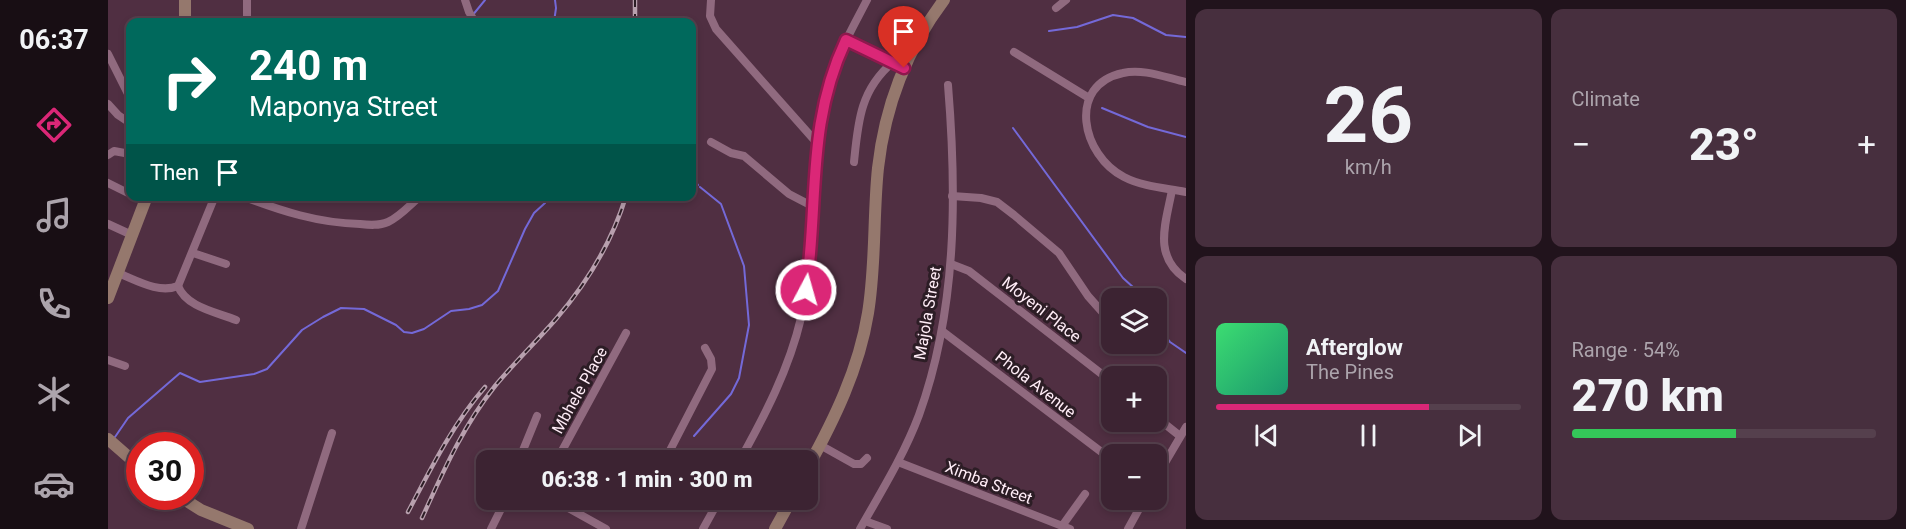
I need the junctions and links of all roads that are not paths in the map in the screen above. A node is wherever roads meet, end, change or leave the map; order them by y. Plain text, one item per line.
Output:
1 (185, 0) edge
2 (247, 0) edge
3 (465, 0) edge
4 (711, 0) edge
5 (867, 0) edge
6 (944, 0) edge
7 (1066, 0) edge
8 (1056, 8) dead end
9 (185, 18) edge
10 (247, 18) edge
11 (473, 18) edge
12 (846, 40) junction
13 (1014, 52) dead end
14 (108, 54) edge
15 (898, 65) junction
16 (1186, 82) edge
17 (948, 85) dead end
18 (126, 88) edge
19 (1089, 98) junction
20 (108, 104) edge
21 (126, 120) edge
22 (711, 142) dead end
23 (817, 143) junction
24 (126, 153) edge
25 (108, 155) edge
26 (854, 162) dead end
27 (108, 183) edge
28 (1172, 190) junction
29 (126, 192) edge
30 (1186, 192) edge
31 (952, 196) junction
32 (142, 201) edge
33 (213, 201) edge
34 (256, 201) edge
35 (415, 201) edge
36 (812, 206) junction
37 (108, 224) edge
38 (132, 235) junction
39 (193, 253) junction
40 (226, 264) dead end
41 (951, 264) junction
42 (118, 273) junction
43 (1186, 279) edge
44 (178, 286) junction
45 (108, 298) edge
46 (1101, 311) edge
47 (236, 320) dead end
48 (942, 331) junction
49 (626, 333) dead end
50 (705, 348) dead end
51 (108, 360) edge
52 (125, 366) dead end
53 (1101, 373) edge
54 (537, 416) dead end
55 (1167, 426) edge
56 (1186, 427) edge
57 (332, 433) dead end
58 (1180, 436) junction
59 (108, 439) edge
60 (820, 445) junction
61 (523, 450) edge
62 (562, 450) edge
63 (669, 450) edge
64 (745, 450) edge
65 (817, 450) edge
66 (1101, 452) edge
67 (126, 455) edge
68 (867, 458) dead end
69 (1167, 459) edge
70 (898, 462) junction
71 (1085, 494) dead end
72 (201, 510) edge
73 (502, 510) edge
74 (572, 510) edge
75 (713, 510) edge
76 (785, 510) edge
77 (1138, 510) edge
78 (863, 525) edge
79 (1062, 527) edge
80 (248, 529) edge
81 (301, 529) edge
82 (491, 529) edge
83 (606, 529) edge
84 (703, 529) edge
85 (775, 529) edge
86 (887, 529) edge
87 (1128, 529) edge

1 - 9 street
2 - 10 street
3 - 11 street
4 - 23 street
5 - 12 street
6 - 15 street
7 - 8 street
12 - 15 street
12 - 23 street
13 - 19 street
14 - 18 street
15 - 26 street
15 - 60 street
16 - 19 street
17 - 31 street, Majola Street
19 - 28 street
20 - 21 street
22 - 36 street
23 - 36 street
24 - 25 street
27 - 29 street
28 - 30 street
28 - 43 street
31 - 41 street, Majola Street
31 - 46 street
32 - 38 street
33 - 39 street
34 - 35 street
36 - 64 street
37 - 38 street
38 - 42 street
39 - 40 street
39 - 44 street
41 - 48 street, Majola Street
41 - 53 street, Moyeni Place
42 - 44 street
42 - 45 street
44 - 47 street
48 - 66 street, Phola Avenue
48 - 70 street, Majola Street
49 - 62 street, Mbhele Place
50 - 63 street
51 - 52 street
54 - 61 street
55 - 58 street
56 - 58 street
57 - 81 street
58 - 69 street
59 - 67 street
60 - 65 street
60 - 68 street
70 - 78 street, Majola Street
70 - 79 street, Ximba Street
71 - 79 street
72 - 80 street
73 - 82 street
74 - 83 street
75 - 84 street
76 - 85 street
77 - 87 street
78 - 86 street

